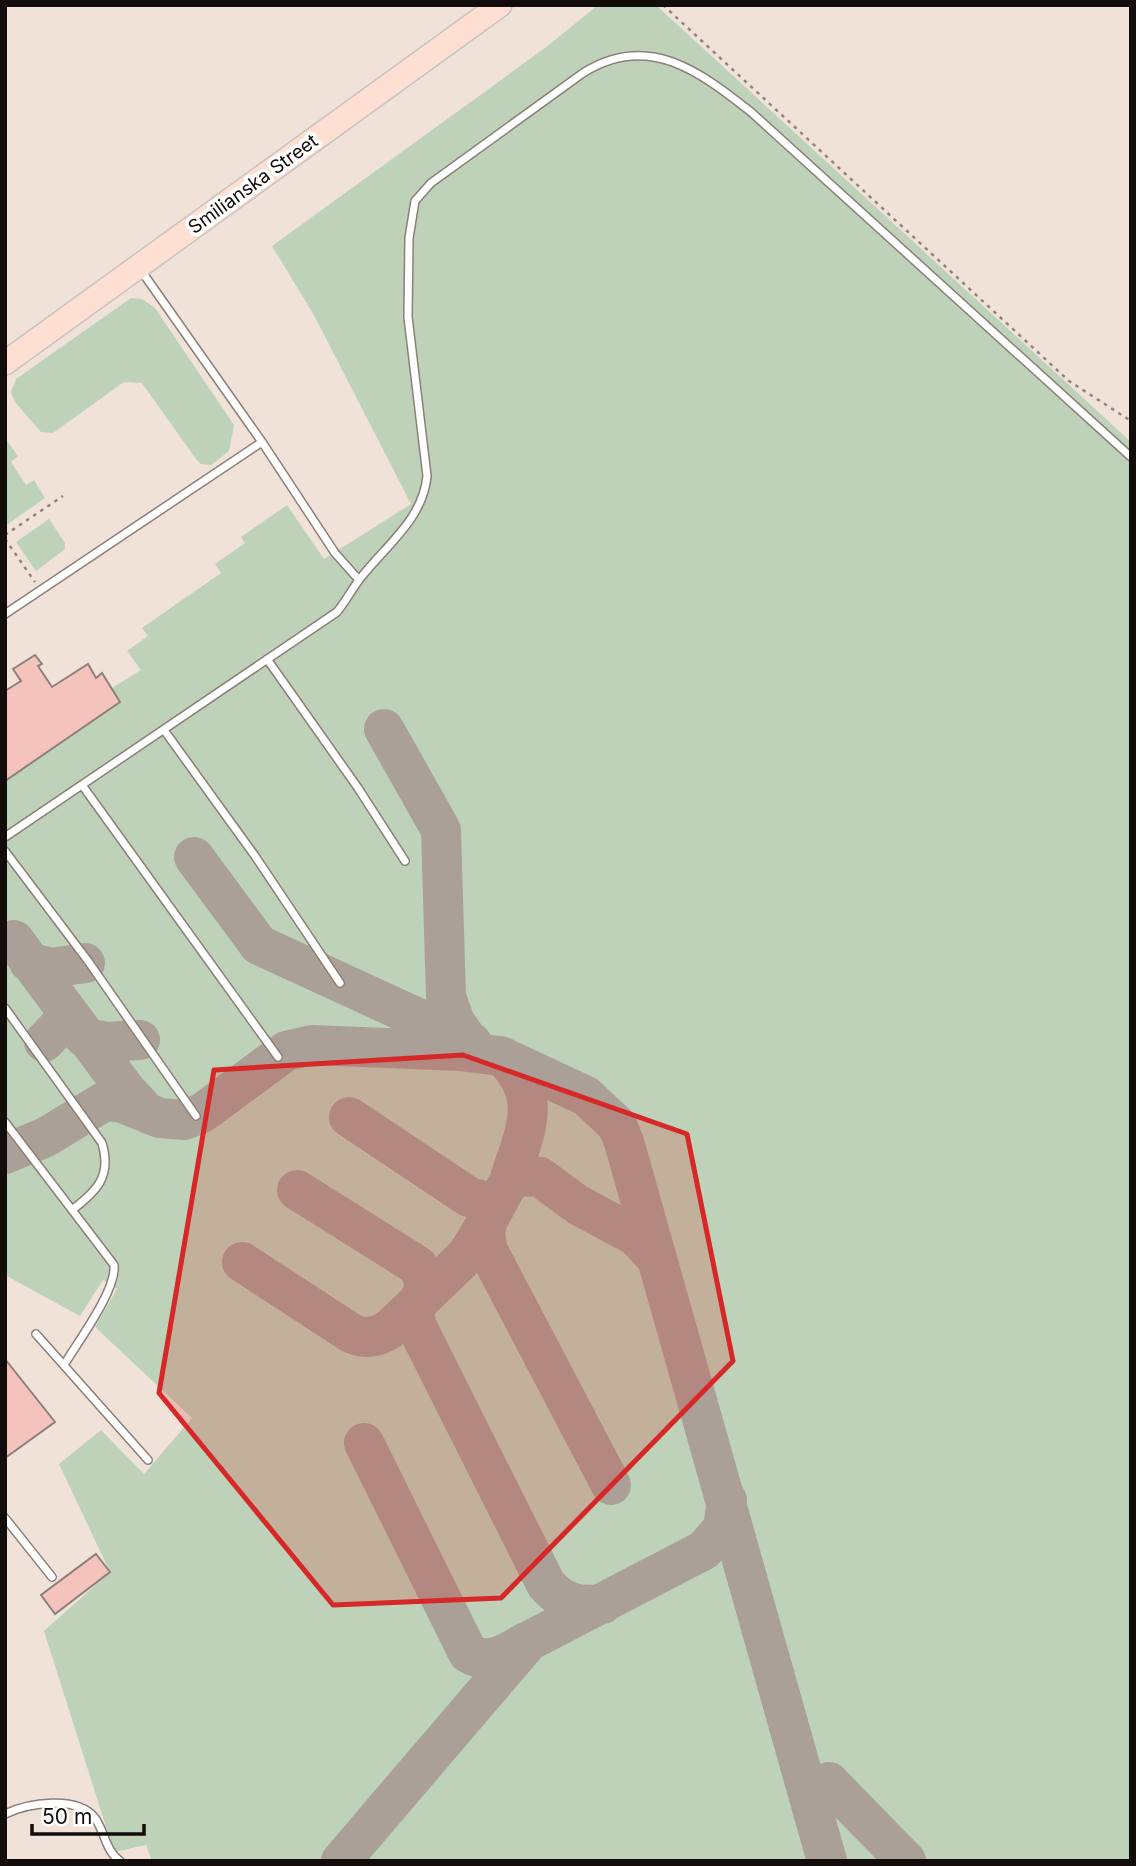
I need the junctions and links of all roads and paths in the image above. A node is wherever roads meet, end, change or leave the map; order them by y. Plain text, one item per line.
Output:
1 (500, 5) edge
2 (663, 5) edge
3 (138, 267) junction
4 (5, 363) edge
5 (1131, 421) edge
6 (262, 442) junction
7 (1131, 457) edge
8 (64, 496) dead end
9 (5, 537) edge
10 (359, 580) junction
11 (41, 590) junction
12 (5, 614) edge
13 (267, 659) junction
14 (164, 730) junction
15 (82, 785) junction
16 (5, 837) edge
17 (5, 851) edge
18 (405, 861) dead end
19 (340, 983) dead end
20 (5, 1009) edge
21 (278, 1057) dead end
22 (196, 1116) dead end
23 (5, 1122) edge
24 (72, 1210) junction
25 (36, 1334) dead end
26 (64, 1365) junction
27 (148, 1460) dead end
28 (5, 1518) edge
29 (52, 1577) dead end
30 (5, 1814) edge
31 (120, 1861) edge

1 - 3 main road, Smilianska Street
2 - 5 path
3 - 4 main road, Smilianska Street
3 - 6 lane
6 - 10 lane
6 - 11 lane
7 - 10 lane
8 - 9 path
9 - 11 path
10 - 13 lane
11 - 12 lane
13 - 14 lane
13 - 18 lane
14 - 15 lane
14 - 19 lane
15 - 16 lane
15 - 21 lane
17 - 22 lane
20 - 24 lane
23 - 24 lane
24 - 26 lane
25 - 26 lane
26 - 27 lane
28 - 29 lane
30 - 31 lane

